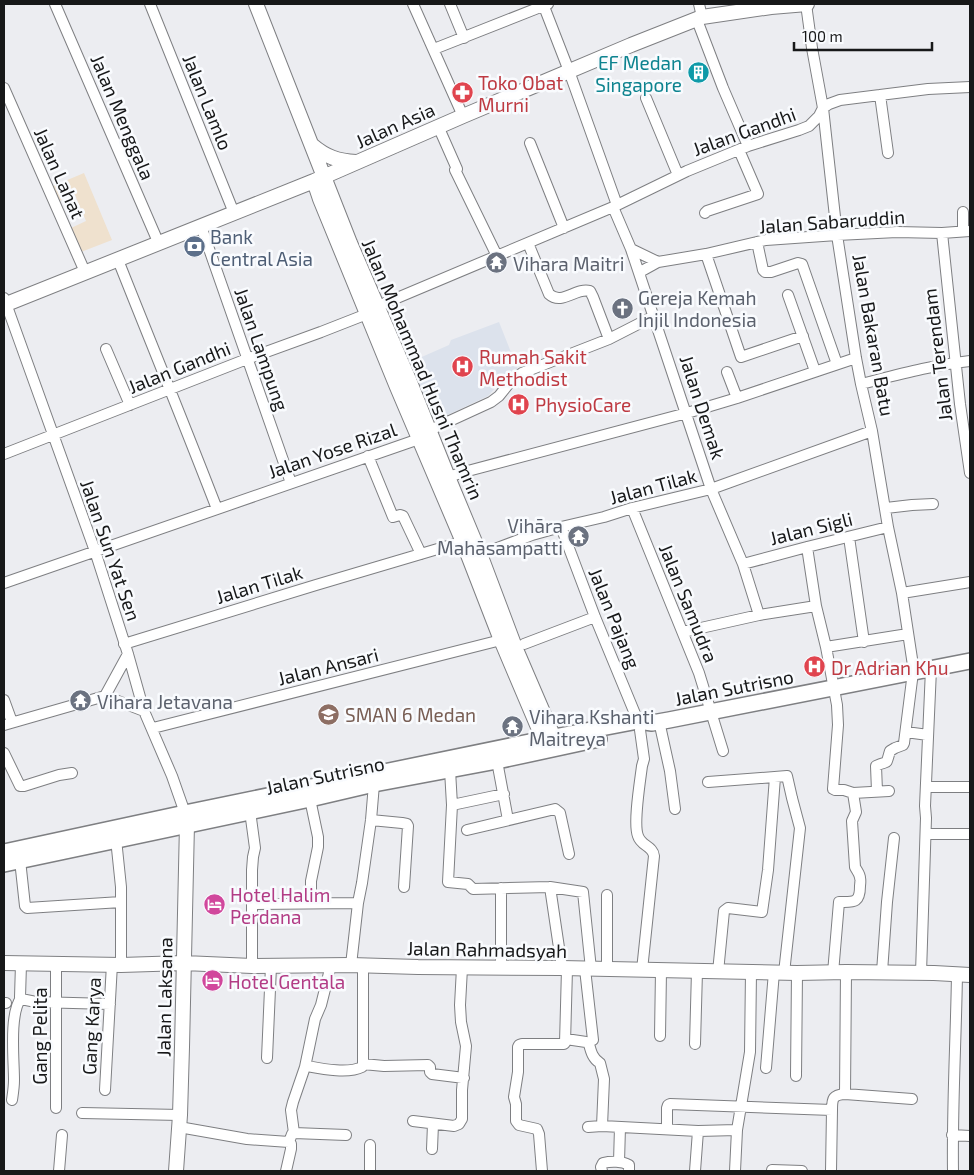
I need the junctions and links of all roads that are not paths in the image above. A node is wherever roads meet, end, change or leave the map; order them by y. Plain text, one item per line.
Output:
1 (55, 4) edge
2 (150, 4) edge
3 (256, 4) edge
4 (413, 4) edge
5 (450, 4) edge
6 (806, 4) edge
7 (545, 5) edge
8 (699, 14) edge
9 (464, 38) junction
10 (434, 49) junction
11 (569, 71) junction
12 (970, 87) edge
13 (4, 88) edge
14 (880, 95) junction
15 (646, 98) dead end
16 (823, 108) junction
17 (463, 116) junction
18 (438, 126) junction
19 (310, 143) junction
20 (530, 143) dead end
21 (744, 148) junction
22 (888, 153) dead end
23 (357, 162) junction
24 (678, 175) junction
25 (319, 179) junction
26 (615, 206) junction
27 (963, 212) dead end
28 (234, 213) junction
29 (705, 213) dead end
30 (201, 226) junction
31 (564, 228) junction
32 (967, 231) edge
33 (942, 233) junction
34 (838, 234) junction
35 (757, 242) junction
36 (528, 243) junction
37 (159, 244) junction
38 (632, 249) junction
39 (706, 254) junction
40 (497, 256) junction
41 (118, 260) junction
42 (658, 262) junction
43 (85, 272) junction
44 (640, 272) junction
45 (788, 295) dead end
46 (5, 302) edge
47 (373, 310) junction
48 (654, 316) junction
49 (803, 336) junction
50 (609, 339) junction
51 (106, 349) dead end
52 (856, 358) junction
53 (246, 359) junction
54 (970, 361) edge
55 (955, 363) junction
56 (837, 364) junction
57 (815, 371) junction
58 (727, 372) dead end
59 (861, 384) junction
60 (170, 388) junction
61 (737, 398) junction
62 (130, 405) junction
63 (687, 413) junction
64 (872, 431) junction
65 (424, 434) junction
66 (53, 436) junction
67 (4, 454) edge
68 (368, 456) junction
69 (970, 473) edge
70 (448, 477) junction
71 (291, 483) junction
72 (711, 489) junction
73 (933, 504) dead end
74 (632, 508) junction
75 (886, 508) junction
76 (217, 509) junction
77 (561, 527) junction
78 (888, 527) junction
79 (849, 537) junction
80 (469, 540) junction
81 (806, 547) junction
82 (95, 552) junction
83 (421, 554) junction
84 (475, 556) junction
85 (743, 564) junction
86 (970, 582) edge
87 (4, 583) edge
88 (902, 593) junction
89 (816, 606) junction
90 (758, 615) junction
91 (595, 617) junction
92 (683, 632) junction
93 (908, 634) junction
94 (506, 639) junction
95 (864, 642) junction
96 (524, 644) dead end
97 (826, 647) junction
98 (126, 649) junction
99 (970, 661) edge
100 (931, 669) junction
101 (914, 672) junction
102 (833, 687) junction
103 (105, 696) junction
104 (4, 700) edge
105 (144, 711) junction
106 (712, 712) junction
107 (8, 724) edge
108 (647, 724) junction
109 (153, 728) junction
110 (906, 732) junction
111 (928, 735) junction
112 (550, 743) junction
113 (723, 751) dead end
114 (4, 753) edge
115 (497, 761) junction
116 (450, 770) junction
117 (72, 773) dead end
118 (775, 777) junction
119 (708, 782) dead end
120 (374, 784) junction
121 (926, 787) junction
122 (970, 787) edge
123 (877, 791) junction
124 (889, 791) dead end
125 (853, 793) junction
126 (504, 794) junction
127 (310, 799) junction
128 (452, 805) junction
129 (675, 809) dead end
130 (250, 811) junction
131 (186, 819) junction
132 (371, 820) junction
133 (508, 820) junction
134 (467, 830) dead end
135 (926, 834) junction
136 (970, 834) edge
137 (894, 838) dead end
138 (116, 840) junction
139 (4, 852) edge
140 (569, 854) dead end
141 (20, 860) junction
142 (4, 864) edge
143 (404, 887) dead end
144 (550, 887) junction
145 (501, 888) junction
146 (607, 895) dead end
147 (121, 902) junction
148 (310, 903) junction
149 (358, 903) junction
150 (253, 904) junction
151 (184, 963) junction
152 (4, 964) edge
153 (21, 964) junction
154 (56, 964) junction
155 (116, 965) junction
156 (331, 965) junction
157 (252, 966) junction
158 (271, 966) junction
159 (357, 966) junction
160 (462, 968) junction
161 (501, 968) junction
162 (565, 969) junction
163 (588, 969) junction
164 (607, 969) junction
165 (642, 970) junction
166 (660, 971) junction
167 (696, 971) junction
168 (718, 972) junction
169 (751, 972) junction
170 (839, 972) junction
171 (882, 972) junction
172 (785, 973) junction
173 (921, 973) junction
174 (964, 974) edge
175 (21, 998) junction
176 (57, 1002) junction
177 (110, 1004) junction
178 (660, 1036) dead end
179 (566, 1039) junction
180 (593, 1040) dead end
181 (696, 1044) dead end
182 (267, 1058) dead end
183 (363, 1064) junction
184 (305, 1067) junction
185 (766, 1068) dead end
186 (796, 1076) dead end
187 (464, 1078) junction
188 (106, 1090) dead end
189 (845, 1094) junction
190 (912, 1098) dead end
191 (12, 1100) dead end
192 (742, 1106) junction
193 (56, 1108) dead end
194 (832, 1110) junction
195 (82, 1113) dead end
196 (180, 1121) junction
197 (413, 1121) dead end
198 (433, 1124) junction
199 (602, 1126) junction
200 (588, 1127) dead end
201 (620, 1127) junction
202 (667, 1129) junction
203 (737, 1130) junction
204 (698, 1131) junction
205 (294, 1133) junction
206 (62, 1135) dead end
207 (346, 1135) dead end
208 (952, 1135) junction
209 (970, 1136) edge
210 (289, 1142) junction
211 (370, 1145) dead end
212 (432, 1149) dead end
213 (619, 1162) junction
214 (772, 1170) dead end
215 (59, 1171) edge
216 (176, 1171) edge
217 (286, 1171) edge
218 (370, 1171) edge
219 (542, 1171) edge
220 (602, 1171) edge
221 (629, 1171) edge
222 (694, 1171) edge
223 (735, 1171) edge
224 (802, 1171) edge
225 (831, 1171) edge
226 (953, 1171) edge

1 - 37 street, Jalan Menggala
2 - 28 street, Jalan Lamlo
3 - 19 main road, Jalan Mohammad Husni Thamrin
4 - 10 street
5 - 9 street
6 - 8 main road, Jalan Asia
6 - 16 street, Jalan Bakaran Batu
7 - 9 street
7 - 11 street, Jalan Demak
8 - 11 main road, Jalan Asia
8 - 21 street
9 - 10 street
10 - 17 street
11 - 17 main road, Jalan Asia
11 - 26 street, Jalan Demak
12 - 14 street, Jalan Gandhi
13 - 43 street, Jalan Lahat
14 - 16 street, Jalan Gandhi
14 - 22 street
15 - 24 street
16 - 21 street, Jalan Gandhi
16 - 34 street, Jalan Bakaran Batu
17 - 18 main road, Jalan Asia
18 - 23 main road, Jalan Asia
18 - 40 street
19 - 23 main road
19 - 25 main road, Jalan Mohammad Husni Thamrin
20 - 31 street
21 - 24 street, Jalan Gandhi
21 - 29 street
23 - 25 main road, Jalan Asia
24 - 26 street, Jalan Gandhi
25 - 28 main road, Jalan Asia
25 - 47 main road, Jalan Mohammad Husni Thamrin
26 - 31 street, Jalan Gandhi
26 - 38 street, Jalan Demak
27 - 32 street
28 - 30 main road, Jalan Asia
30 - 37 main road, Jalan Asia
30 - 53 street, Jalan Lampung
31 - 36 street, Jalan Gandhi
32 - 33 street, Jalan Sabaruddin
33 - 34 street, Jalan Sabaruddin
33 - 55 street, Jalan Terendam
34 - 35 street, Jalan Sabaruddin
34 - 52 street, Jalan Bakaran Batu
35 - 39 street, Jalan Sabaruddin
35 - 56 street
36 - 40 street, Jalan Gandhi
36 - 50 street
37 - 41 main road, Jalan Asia
38 - 42 street
38 - 44 street, Jalan Demak
39 - 42 street, Jalan Sabaruddin
39 - 49 street
40 - 47 street, Jalan Gandhi
41 - 43 main road, Jalan Asia
41 - 60 street
42 - 44 street, Jalan Sabaruddin
43 - 46 main road, Jalan Asia
44 - 48 street, Jalan Demak
45 - 49 street
46 - 66 street, Jalan Sun Yat Sen
47 - 53 street, Jalan Gandhi
47 - 65 main road, Jalan Mohammad Husni Thamrin
48 - 50 street, Jalan Yose Rizal
48 - 63 street, Jalan Demak
49 - 57 street
50 - 65 street, Jalan Yose Rizal
51 - 62 street
52 - 56 street
52 - 59 street, Jalan Bakaran Batu
53 - 60 street, Jalan Gandhi
53 - 71 street, Jalan Lampung
54 - 55 street
55 - 59 street
55 - 69 street, Jalan Terendam
56 - 57 street
57 - 61 street
58 - 61 street
59 - 64 street, Jalan Bakaran Batu
60 - 62 street, Jalan Gandhi
60 - 76 street
61 - 63 street
62 - 66 street, Jalan Gandhi
63 - 70 street
63 - 72 street, Jalan Demak
64 - 72 street, Jalan Tilak
64 - 75 street, Jalan Bakaran Batu
65 - 68 street, Jalan Yose Rizal
65 - 70 main road, Jalan Mohammad Husni Thamrin
65 - 80 main road, Jalan Mohammad Husni Thamrin
66 - 67 street, Jalan Gandhi
66 - 82 street, Jalan Sun Yat Sen
68 - 71 street, Jalan Yose Rizal
68 - 83 street
70 - 80 main road, Jalan Mohammad Husni Thamrin
71 - 76 street, Jalan Yose Rizal
72 - 74 street, Jalan Tilak
72 - 85 street, Jalan Demak
73 - 75 street
74 - 77 street, Jalan Tilak
74 - 92 street, Jalan Samudra
75 - 78 street, Jalan Bakaran Batu
76 - 82 street, Jalan Yose Rizal
77 - 84 street, Jalan Tilak
77 - 91 street, Jalan Pajang
78 - 79 street, Jalan Sigli
78 - 88 street, Jalan Bakaran Batu
79 - 81 street, Jalan Sigli
79 - 95 street
80 - 83 street, Jalan Tilak
80 - 84 main road, Jalan Mohammad Husni Thamrin
81 - 85 street, Jalan Sigli
81 - 89 street
82 - 87 street, Jalan Yose Rizal
82 - 98 street, Jalan Sun Yat Sen
83 - 98 street, Jalan Tilak
84 - 94 main road, Jalan Mohammad Husni Thamrin
85 - 90 street, Jalan Demak
86 - 88 street
88 - 93 street, Jalan Bakaran Batu
89 - 90 street
89 - 97 street
90 - 92 street
91 - 96 street
91 - 108 street, Jalan Pajang
92 - 106 street, Jalan Samudra
93 - 95 street
93 - 101 street, Jalan Bakaran Batu
94 - 109 street, Jalan Ansari
94 - 112 main road, Jalan Mohammad Husni Thamrin
95 - 97 street
97 - 102 street
98 - 103 street
98 - 105 street, Jalan Sun Yat Sen
99 - 100 main road, Jalan Sutrisno
100 - 101 main road, Jalan Sutrisno
100 - 111 street
101 - 102 main road, Jalan Sutrisno
101 - 110 street, Jalan Bakaran Batu
102 - 106 main road, Jalan Sutrisno
102 - 125 street
103 - 105 street
103 - 107 street
104 - 107 street
105 - 109 street, Jalan Sun Yat Sen
106 - 108 main road, Jalan Sutrisno
106 - 113 street, Jalan Samudra
108 - 112 main road, Jalan Sutrisno
108 - 129 street
108 - 165 street
109 - 131 street, Jalan Sun Yat Sen
110 - 111 street
110 - 123 street
111 - 121 street
112 - 115 main road, Jalan Sutrisno
112 - 131 main road, Jalan Sutrisno
114 - 117 street
115 - 116 main road, Jalan Sutrisno
115 - 126 street
116 - 120 main road, Jalan Sutrisno
116 - 128 street
118 - 119 street
118 - 168 street
118 - 172 street
120 - 127 main road, Jalan Sutrisno
120 - 132 street
121 - 122 street
121 - 135 street
123 - 124 street
123 - 125 street
125 - 170 street
126 - 128 street
126 - 133 street
127 - 130 main road, Jalan Sutrisno
127 - 148 street
128 - 145 street
130 - 131 main road, Jalan Sutrisno
130 - 150 street
131 - 138 main road, Jalan Sutrisno
131 - 139 main road, Jalan Sutrisno
131 - 151 main road, Jalan Laksana
132 - 143 street
132 - 149 street
133 - 134 street
133 - 140 street
135 - 136 street
135 - 173 street
137 - 171 street
138 - 141 main road, Jalan Sutrisno
138 - 147 street, Gang Karya
141 - 142 main road, Jalan Sutrisno
141 - 147 street
144 - 145 street
144 - 162 street
144 - 163 street
145 - 161 street
146 - 164 street
147 - 155 street, Gang Karya
148 - 149 street
148 - 150 street
149 - 159 street
150 - 157 street
151 - 155 main road, Jalan Rahmadsyah
151 - 157 main road, Jalan Rahmadsyah
151 - 196 main road, Jalan Laksana
152 - 153 main road, Jalan Rahmadsyah
153 - 154 main road, Jalan Rahmadsyah
153 - 175 street
154 - 155 main road, Jalan Rahmadsyah
154 - 176 street, Gang Pelita
155 - 177 street, Gang Karya
156 - 158 main road, Jalan Rahmadsyah
156 - 159 main road, Jalan Rahmadsyah
156 - 184 street
157 - 158 main road, Jalan Rahmadsyah
158 - 182 street
159 - 160 main road, Jalan Rahmadsyah
159 - 183 street
160 - 161 main road, Jalan Rahmadsyah
160 - 187 street
161 - 162 main road, Jalan Rahmadsyah
162 - 163 main road, Jalan Rahmadsyah
162 - 179 street
163 - 164 main road, Jalan Rahmadsyah
163 - 180 street
164 - 165 main road, Jalan Rahmadsyah
165 - 166 main road, Jalan Rahmadsyah
166 - 167 main road, Jalan Rahmadsyah
166 - 178 street
167 - 168 main road, Jalan Rahmadsyah
167 - 181 street
168 - 169 main road, Jalan Rahmadsyah
169 - 172 main road, Jalan Rahmadsyah
169 - 192 street
170 - 171 main road, Jalan Rahmadsyah
170 - 172 main road, Jalan Rahmadsyah
170 - 189 street
171 - 173 main road, Jalan Rahmadsyah
172 - 185 street
172 - 186 street
173 - 174 main road, Jalan Rahmadsyah
174 - 208 street
175 - 176 street
175 - 191 street
176 - 177 street
176 - 193 street, Gang Pelita
177 - 188 street, Gang Karya
179 - 199 street
179 - 219 street
183 - 184 street
183 - 187 street
184 - 205 street
187 - 198 street
189 - 190 street
189 - 194 street
192 - 194 street
192 - 202 street
192 - 203 street
194 - 225 street
195 - 196 street
196 - 210 street
196 - 216 main road, Jalan Laksana
197 - 198 street
198 - 212 street
199 - 200 street
199 - 201 street
201 - 202 street
201 - 213 street
202 - 204 street
203 - 204 street
203 - 223 street
204 - 222 street
205 - 207 street
205 - 210 street
206 - 215 street
208 - 209 street
208 - 226 street
210 - 217 street
211 - 218 street
213 - 220 street
213 - 221 street
214 - 224 street

